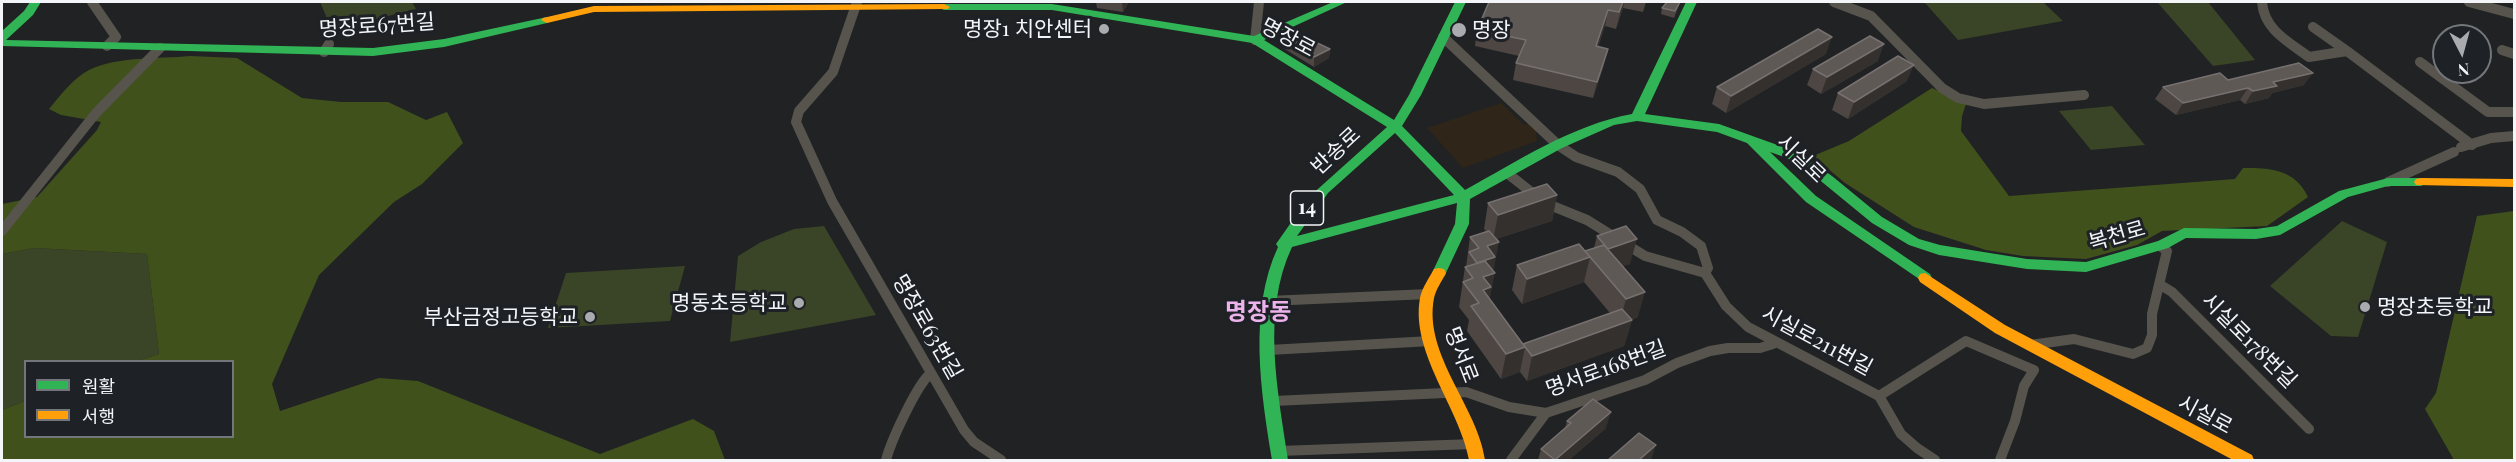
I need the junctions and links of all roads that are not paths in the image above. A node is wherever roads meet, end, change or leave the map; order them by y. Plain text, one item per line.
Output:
1 (35, 2) edge
2 (92, 2) edge
3 (1259, 2) edge
4 (1341, 2) edge
5 (1461, 2) edge
6 (1691, 2) edge
7 (1834, 2) edge
8 (2262, 2) edge
9 (2469, 2) edge
10 (2495, 2) edge
11 (1053, 4) edge
12 (590, 5) edge
13 (636, 5) edge
14 (856, 5) edge
15 (2514, 14) edge
16 (2313, 27) dead end
17 (2, 37) edge
18 (1443, 37) junction
19 (1255, 40) junction
20 (2, 43) edge
21 (107, 46) junction
22 (160, 48) junction
23 (2502, 50) dead end
24 (2347, 51) junction
25 (2514, 54) edge
26 (2420, 62) dead end
27 (2084, 95) dead end
28 (2514, 112) edge
29 (1637, 117) junction
30 (1395, 126) junction
31 (2514, 136) edge
32 (1751, 140) junction
33 (1558, 145) junction
34 (2462, 148) junction
35 (1507, 174) junction
36 (2388, 182) junction
37 (2514, 183) edge
38 (1464, 197) junction
39 (2, 231) edge
40 (1283, 244) junction
41 (2160, 246) junction
42 (1705, 273) junction
43 (2158, 284) junction
44 (1429, 294) junction
45 (1268, 301) junction
46 (1431, 341) junction
47 (1773, 344) junction
48 (2030, 345) junction
49 (1269, 350) junction
50 (931, 373) junction
51 (1453, 393) junction
52 (1879, 396) junction
53 (1274, 401) junction
54 (1546, 413) junction
55 (2309, 429) dead end
56 (1474, 444) junction
57 (1280, 456) edge
58 (886, 460) edge
59 (1001, 460) edge
60 (1477, 460) edge
61 (1511, 460) edge
62 (1935, 460) edge
63 (2000, 460) edge
64 (2244, 460) edge

1 - 17 main road
2 - 21 street
3 - 19 street
4 - 19 main road
5 - 18 main road, 반송로 / 14
6 - 29 main road
7 - 27 street
8 - 24 street
9 - 15 street
10 - 15 street
11 - 14 main road, 명장로
11 - 19 main road, 명장로
12 - 13 main road, 명장로
12 - 22 main road, 명장로67번길
13 - 14 main road, 명장로
14 - 50 street, 명장로63번길
16 - 24 street
18 - 30 main road, 반송로 / 14
18 - 33 street
19 - 30 main road, 명장로
20 - 21 main road, 명장로67번길
21 - 22 main road, 명장로67번길
22 - 39 street
23 - 25 street
24 - 34 street
26 - 28 street
29 - 32 main road, 시실로
29 - 33 main road, 시실로
30 - 38 main road, 명장로
30 - 40 main road, 반송로 / 14
31 - 34 street
32 - 41 main road, 복천로
32 - 48 main road, 시실로
33 - 35 main road, 시실로
33 - 42 street, 시실로211번길
34 - 36 street
35 - 38 main road, 시실로
35 - 42 street
36 - 37 main road, 복천로
36 - 41 main road, 복천로
38 - 40 main road, 시실로
38 - 44 main road, 명서로
40 - 45 main road, 반송로 / 14
41 - 43 street
42 - 47 street, 시실로211번길
43 - 48 street
43 - 55 street, 시실로178번길
44 - 45 street
44 - 46 main road, 명서로
45 - 49 main road, 반송로 / 14
46 - 49 street
46 - 51 main road, 명서로
47 - 52 street, 시실로211번길
47 - 54 street, 명서로168번길
48 - 64 main road, 시실로
49 - 53 main road, 반송로 / 14
50 - 58 street
50 - 59 street, 명장로63번길
51 - 53 street
51 - 54 street, 명서로168번길
51 - 56 main road, 명서로
52 - 62 street, 시실로211번길
52 - 63 street
53 - 57 main road, 반송로 / 14
54 - 61 street
56 - 57 street, 반송로
56 - 60 main road, 명서로

